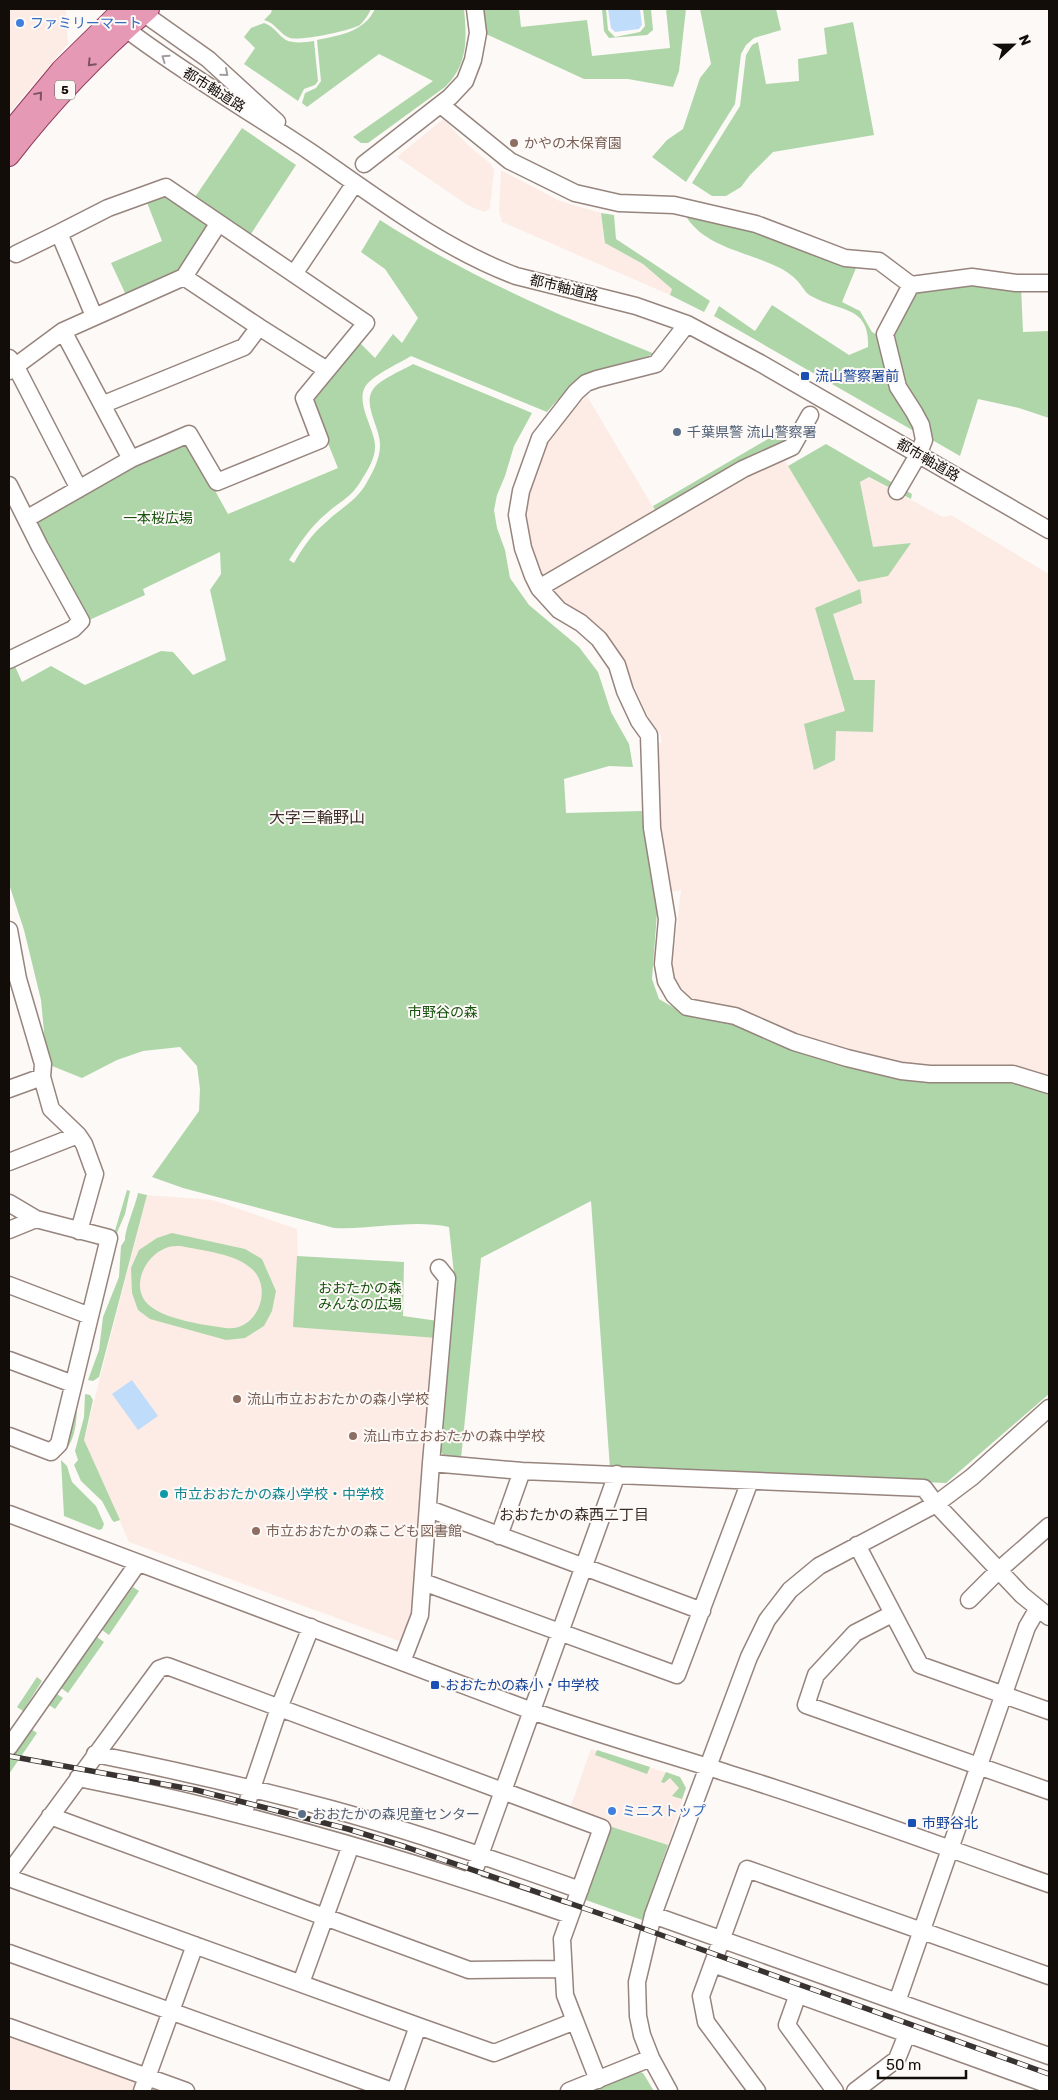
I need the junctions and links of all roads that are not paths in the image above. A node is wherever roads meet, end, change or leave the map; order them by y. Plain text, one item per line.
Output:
1 (475, 9) edge
2 (143, 10) edge
3 (115, 16) edge
4 (441, 105) junction
5 (9, 133) edge
6 (309, 151) junction
7 (9, 156) edge
8 (364, 164) dead end
9 (355, 183) junction
10 (218, 224) junction
11 (59, 233) junction
12 (16, 254) dead end
13 (294, 274) junction
14 (184, 277) junction
15 (1049, 283) edge
16 (912, 285) junction
17 (94, 316) junction
18 (687, 324) junction
19 (259, 327) junction
20 (63, 331) junction
21 (11, 365) edge
22 (327, 370) junction
23 (104, 404) junction
24 (810, 415) dead end
25 (918, 455) junction
26 (132, 460) junction
27 (9, 485) edge
28 (79, 489) junction
29 (897, 491) dead end
30 (26, 519) junction
31 (1049, 530) edge
32 (539, 588) junction
33 (9, 658) edge
34 (9, 930) edge
35 (42, 1078) junction
36 (1049, 1084) edge
37 (9, 1089) edge
38 (78, 1135) junction
39 (9, 1162) edge
40 (9, 1203) edge
41 (36, 1219) junction
42 (9, 1230) edge
43 (79, 1231) junction
44 (440, 1268) dead end
45 (9, 1285) edge
46 (90, 1316) junction
47 (9, 1360) edge
48 (73, 1384) junction
49 (1049, 1408) edge
50 (9, 1436) edge
51 (431, 1463) junction
52 (522, 1471) junction
53 (617, 1474) junction
54 (750, 1481) junction
55 (936, 1504) junction
56 (429, 1510) junction
57 (9, 1514) edge
58 (1049, 1526) edge
59 (499, 1536) junction
60 (857, 1545) junction
61 (138, 1563) junction
62 (584, 1567) junction
63 (999, 1570) junction
64 (423, 1582) junction
65 (969, 1600) dead end
66 (702, 1611) junction
67 (1044, 1613) edge
68 (892, 1614) junction
69 (310, 1627) junction
70 (560, 1634) junction
71 (402, 1662) junction
72 (1003, 1696) junction
73 (279, 1708) junction
74 (532, 1711) junction
75 (1049, 1711) edge
76 (9, 1745) edge
77 (95, 1754) junction
78 (978, 1766) junction
79 (707, 1767) junction
80 (78, 1778) junction
81 (251, 1788) junction
82 (1049, 1791) edge
83 (503, 1792) junction
84 (243, 1815) junction
85 (50, 1816) junction
86 (352, 1845) junction
87 (950, 1849) junction
88 (480, 1855) junction
89 (9, 1873) edge
90 (9, 1878) edge
91 (471, 1880) junction
92 (1049, 1884) edge
93 (580, 1890) junction
94 (570, 1915) junction
95 (653, 1915) junction
96 (325, 1917) junction
97 (921, 1930) junction
98 (721, 1939) junction
99 (195, 1945) junction
100 (9, 1953) edge
101 (713, 1964) junction
102 (563, 1969) junction
103 (1049, 1976) edge
104 (301, 1983) junction
105 (798, 1994) junction
106 (897, 2002) junction
107 (171, 2012) junction
108 (575, 2021) junction
109 (418, 2026) junction
110 (9, 2027) edge
111 (907, 2034) junction
112 (1049, 2056) edge
113 (651, 2058) junction
114 (598, 2080) junction
115 (1049, 2083) edge
116 (145, 2084) edge
117 (186, 2091) edge
118 (393, 2091) edge
119 (569, 2091) edge
120 (669, 2091) edge
121 (757, 2091) edge
122 (835, 2091) edge
123 (855, 2091) edge

1 - 4 street
2 - 3 main road, 5
2 -> 6 street
5 -> 3 main road, 5
6 -> 3 street, 都市軸道路
3 -> 7 main road, 5
4 - 8 street
4 - 16 street
6 - 9 street, 都市軸道路
9 - 13 street
9 - 18 street, 都市軸道路
10 - 11 street
10 - 13 street
10 - 14 street
11 - 12 street
11 - 17 street
13 - 22 street
14 - 17 street
14 - 19 street
15 - 16 street
16 - 25 street
17 - 20 street
18 - 25 street, 都市軸道路
18 - 32 street
19 - 22 street
19 - 23 street
20 - 21 street
20 - 23 street
21 - 28 street
22 - 26 street
23 - 26 street
24 - 32 street
25 - 29 street
25 - 31 street, 都市軸道路
26 - 28 street
27 - 30 street
28 - 30 street
30 - 33 street
32 - 36 street
34 - 35 street
35 - 37 street
35 - 38 street
38 - 39 street
38 - 43 street
40 - 41 street
41 - 42 street
41 - 43 street
43 - 46 street
44 - 51 street
45 - 46 street
46 - 48 street
47 - 48 street
48 - 50 street
49 - 55 street
51 - 52 street
51 - 56 street
52 - 53 street
52 - 59 street
53 - 54 street
53 - 62 street
54 - 55 street
54 - 66 street
55 - 60 street
55 - 63 street
56 - 59 street
56 - 64 street
57 - 61 street
58 - 63 street
59 - 62 street
60 - 68 street
60 - 79 street
61 - 69 street
61 - 76 street
62 - 66 street
62 - 70 street
63 - 65 street
63 - 67 street
64 - 70 street
64 - 71 street
66 - 70 street
67 - 72 street
68 - 72 street
68 - 78 street
69 - 71 street
69 - 73 street
70 - 74 street
71 - 74 street
72 - 75 street
72 - 78 street
73 - 77 street
73 - 81 street
73 - 83 street
74 - 79 street
74 - 83 street
77 - 80 street
77 - 81 street
78 - 82 street
78 - 87 street
79 - 87 street
79 - 95 street
80 - 84 street
80 - 85 street
81 - 84 street
81 - 88 street
83 - 88 street
83 - 93 street
84 - 86 street
85 - 89 street
85 - 96 street
86 - 91 street
86 - 96 street
87 - 92 street
87 - 97 street
88 - 91 street
88 - 93 street
90 - 99 street
91 - 94 street
93 - 94 street
94 - 102 street
95 - 98 street
95 - 113 street
96 - 102 street
96 - 104 street
97 - 98 street
97 - 103 street
97 - 106 street
98 - 101 street
98 - 106 street
99 - 104 street
99 - 107 street
100 - 107 street
101 - 105 street
101 - 121 street
102 - 108 street
104 - 109 street
105 - 111 street
105 - 122 street
106 - 112 street
107 - 116 street
107 - 118 street
108 - 109 street
108 - 114 street
109 - 118 street
110 - 116 street
111 - 115 street
111 - 123 street
113 - 114 street
113 - 120 street
114 - 119 street
116 - 117 street

